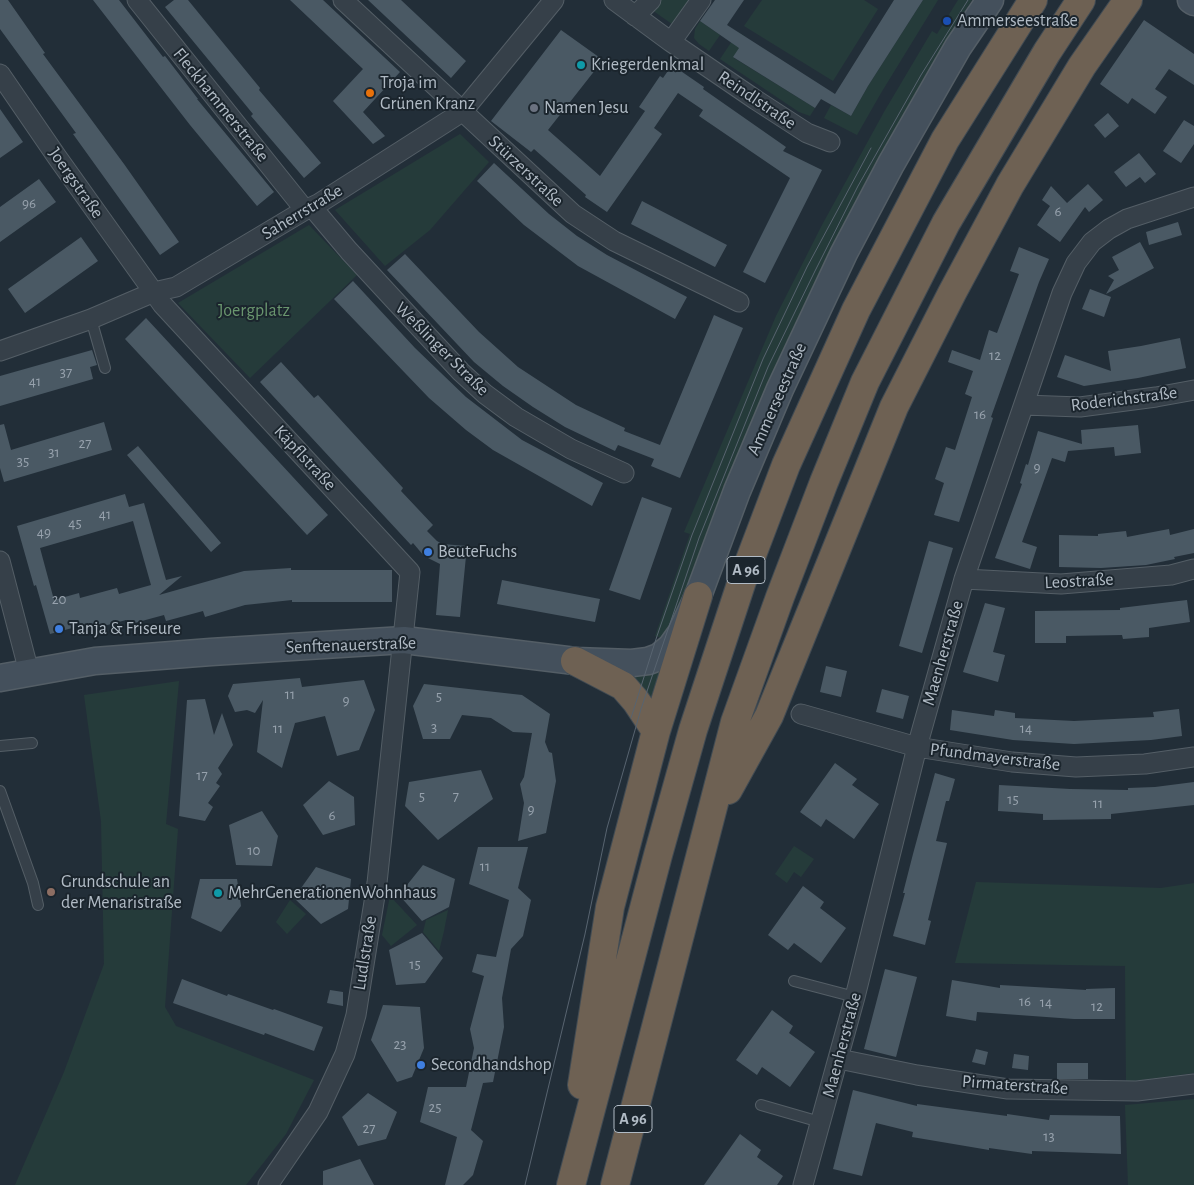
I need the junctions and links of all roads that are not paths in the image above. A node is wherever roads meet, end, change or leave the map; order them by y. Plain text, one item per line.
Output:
1 (137, 0) edge
2 (343, 0) edge
3 (554, 0) edge
4 (614, 0) edge
5 (651, 0) edge
6 (701, 0) edge
7 (990, 0) edge
8 (1034, 0) edge
9 (1082, 0) edge
10 (1128, 0) edge
11 (1191, 0) edge
12 (1194, 2) edge
13 (635, 16) junction
14 (671, 42) junction
15 (0, 74) edge
16 (462, 112) junction
17 (830, 142) dead end
18 (1194, 197) edge
19 (308, 208) junction
20 (154, 292) junction
21 (738, 302) dead end
22 (91, 319) junction
23 (0, 350) edge
24 (105, 368) dead end
25 (1194, 390) edge
26 (1024, 405) junction
27 (624, 473) dead end
28 (0, 561) edge
29 (1194, 569) edge
30 (964, 579) junction
31 (698, 596) junction
32 (404, 640) junction
33 (575, 661) junction
34 (30, 672) junction
35 (0, 678) edge
36 (800, 714) dead end
37 (656, 731) junction
38 (32, 743) dead end
39 (0, 746) edge
40 (917, 747) junction
41 (1194, 757) edge
42 (0, 791) edge
43 (707, 826) junction
44 (38, 905) dead end
45 (794, 981) dead end
46 (855, 997) junction
47 (838, 1059) junction
48 (1194, 1084) edge
49 (761, 1105) dead end
50 (820, 1122) junction
51 (268, 1185) edge
52 (567, 1185) edge
53 (571, 1185) edge
54 (615, 1185) edge
55 (803, 1185) edge

1 - 19 street, Fleckhammerstraße
2 - 16 street, Stürzerstraße
3 - 16 street, Saherrstraße
4 - 13 street, Reindlstraße
5 - 13 street
6 - 14 street
7 - 31 street, Ammerseestraße
8 - 53 highway, A 96
9 - 43 highway, A 96
10 - 43 highway
11 - 12 street
13 - 14 street, Reindlstraße
14 - 17 street, Reindlstraße
15 - 20 street, Joergstraße
16 - 19 street, Saherrstraße
16 - 21 street, Stürzerstraße
18 - 26 street, Maenherstraße
19 - 20 street, Saherrstraße
19 - 27 street, Weßlinger Straße
20 - 22 street, Saherrstraße
20 - 32 street, Käpflstraße
22 - 23 street, Saherrstraße
22 - 24 lane
25 - 26 street, Roderichstraße
26 - 30 street, Maenherstraße
28 - 34 street
29 - 30 street, Leostraße
30 - 40 street, Maenherstraße
31 - 33 street, Senftenauerstraße
31 - 37 highway
32 - 33 street, Senftenauerstraße
32 - 34 street, Senftenauerstraße
32 - 51 street, Ludlstraße
33 - 37 highway
34 - 35 street, Senftenauerstraße
36 - 40 street, Pfundmayerstraße
37 - 52 highway
38 - 39 lane
40 - 41 street, Pfundmayerstraße
40 - 46 street, Maenherstraße
42 - 44 lane
43 - 54 highway, A 96
45 - 46 lane
46 - 47 street, Maenherstraße
47 - 48 street, Pirmaterstraße
47 - 50 street, Maenherstraße
49 - 50 lane
50 - 55 street, Maenherstraße

